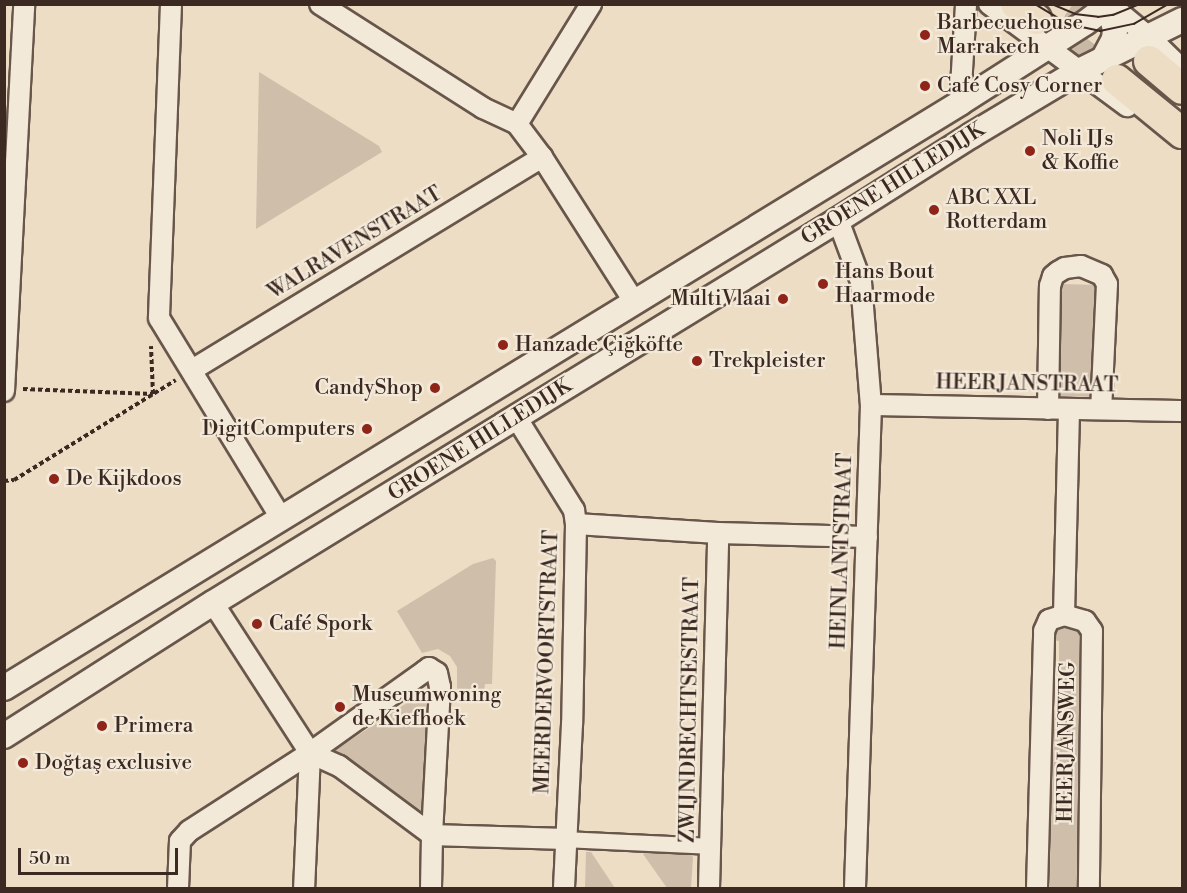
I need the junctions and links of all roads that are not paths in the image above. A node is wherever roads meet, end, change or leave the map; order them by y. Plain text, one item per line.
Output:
1 (24, 4) edge
2 (171, 4) edge
3 (320, 4) edge
4 (591, 4) edge
5 (966, 4) edge
6 (989, 4) edge
7 (1109, 5) edge
8 (1182, 20) edge
9 (1085, 23) junction
10 (1047, 48) junction
11 (1150, 49) junction
12 (1111, 68) junction
13 (1182, 69) edge
14 (1079, 70) junction
15 (1182, 89) edge
16 (960, 103) junction
17 (517, 124) junction
18 (1182, 133) edge
19 (1182, 148) edge
20 (542, 157) junction
21 (838, 220) junction
22 (635, 303) junction
23 (192, 370) junction
24 (5, 390) edge
25 (871, 405) junction
26 (1048, 409) junction
27 (1101, 409) junction
28 (1069, 410) junction
29 (1182, 411) edge
30 (516, 417) junction
31 (281, 518) junction
32 (576, 524) junction
33 (718, 533) junction
34 (867, 537) junction
35 (213, 603) junction
36 (1064, 615) junction
37 (4, 688) edge
38 (4, 735) edge
39 (310, 753) junction
40 (432, 835) junction
41 (565, 839) junction
42 (711, 846) junction
43 (178, 888) edge
44 (304, 888) edge
45 (431, 888) edge
46 (564, 888) edge
47 (709, 888) edge
48 (855, 888) edge
49 (1037, 888) edge
50 (1089, 888) edge

1 - 24 street
2 - 23 street
3 - 17 street
4 - 17 street
5 - 16 street, GROENE HILLEDIJK
6 - 10 street
7 - 9 street, GROENE HILLEDIJK
7 - 11 street
7 - 12 street
8 - 11 street, GROENE HILLEDIJK
9 - 10 street, GROENE HILLEDIJK
9 - 14 street, GROENE HILLEDIJK
10 - 14 street
10 - 16 street, GROENE HILLEDIJK
11 - 12 street, GROENE HILLEDIJK
11 - 13 street
11 - 15 main road
12 - 14 street, GROENE HILLEDIJK
12 - 18 main road
14 - 19 street
14 - 21 street, GROENE HILLEDIJK
16 - 22 street, GROENE HILLEDIJK
17 - 20 street
20 - 22 street
20 - 23 street, WALRAVENSTRAAT
21 - 25 street, HEINLANTSTRAAT
21 - 30 street, GROENE HILLEDIJK
22 - 31 street, GROENE HILLEDIJK
23 - 31 street
25 - 26 street, HEERJANSTRAAT
25 - 34 street, HEINLANTSTRAAT
26 - 27 street
26 - 28 street, HEERJANSTRAAT
27 - 28 street, HEERJANSTRAAT
27 - 29 street, HEERJANSTRAAT
28 - 36 street
30 - 32 street, MEERDERVOORTSTRAAT
30 - 35 street, GROENE HILLEDIJK
31 - 37 street, GROENE HILLEDIJK
32 - 33 street
32 - 41 street, MEERDERVOORTSTRAAT
33 - 34 street
33 - 42 street, ZWIJNDRECHTSESTRAAT
34 - 48 street, HEINLANTSTRAAT
35 - 38 street, GROENE HILLEDIJK
35 - 39 street
36 - 49 street, HEERJANSWEG
36 - 50 street, HEERJANSWEG
39 - 40 street
39 - 40 street
39 - 43 street
39 - 44 street
40 - 41 street
40 - 45 street
41 - 42 street
41 - 46 street, MEERDERVOORTSTRAAT
42 - 47 street, ZWIJNDRECHTSESTRAAT

